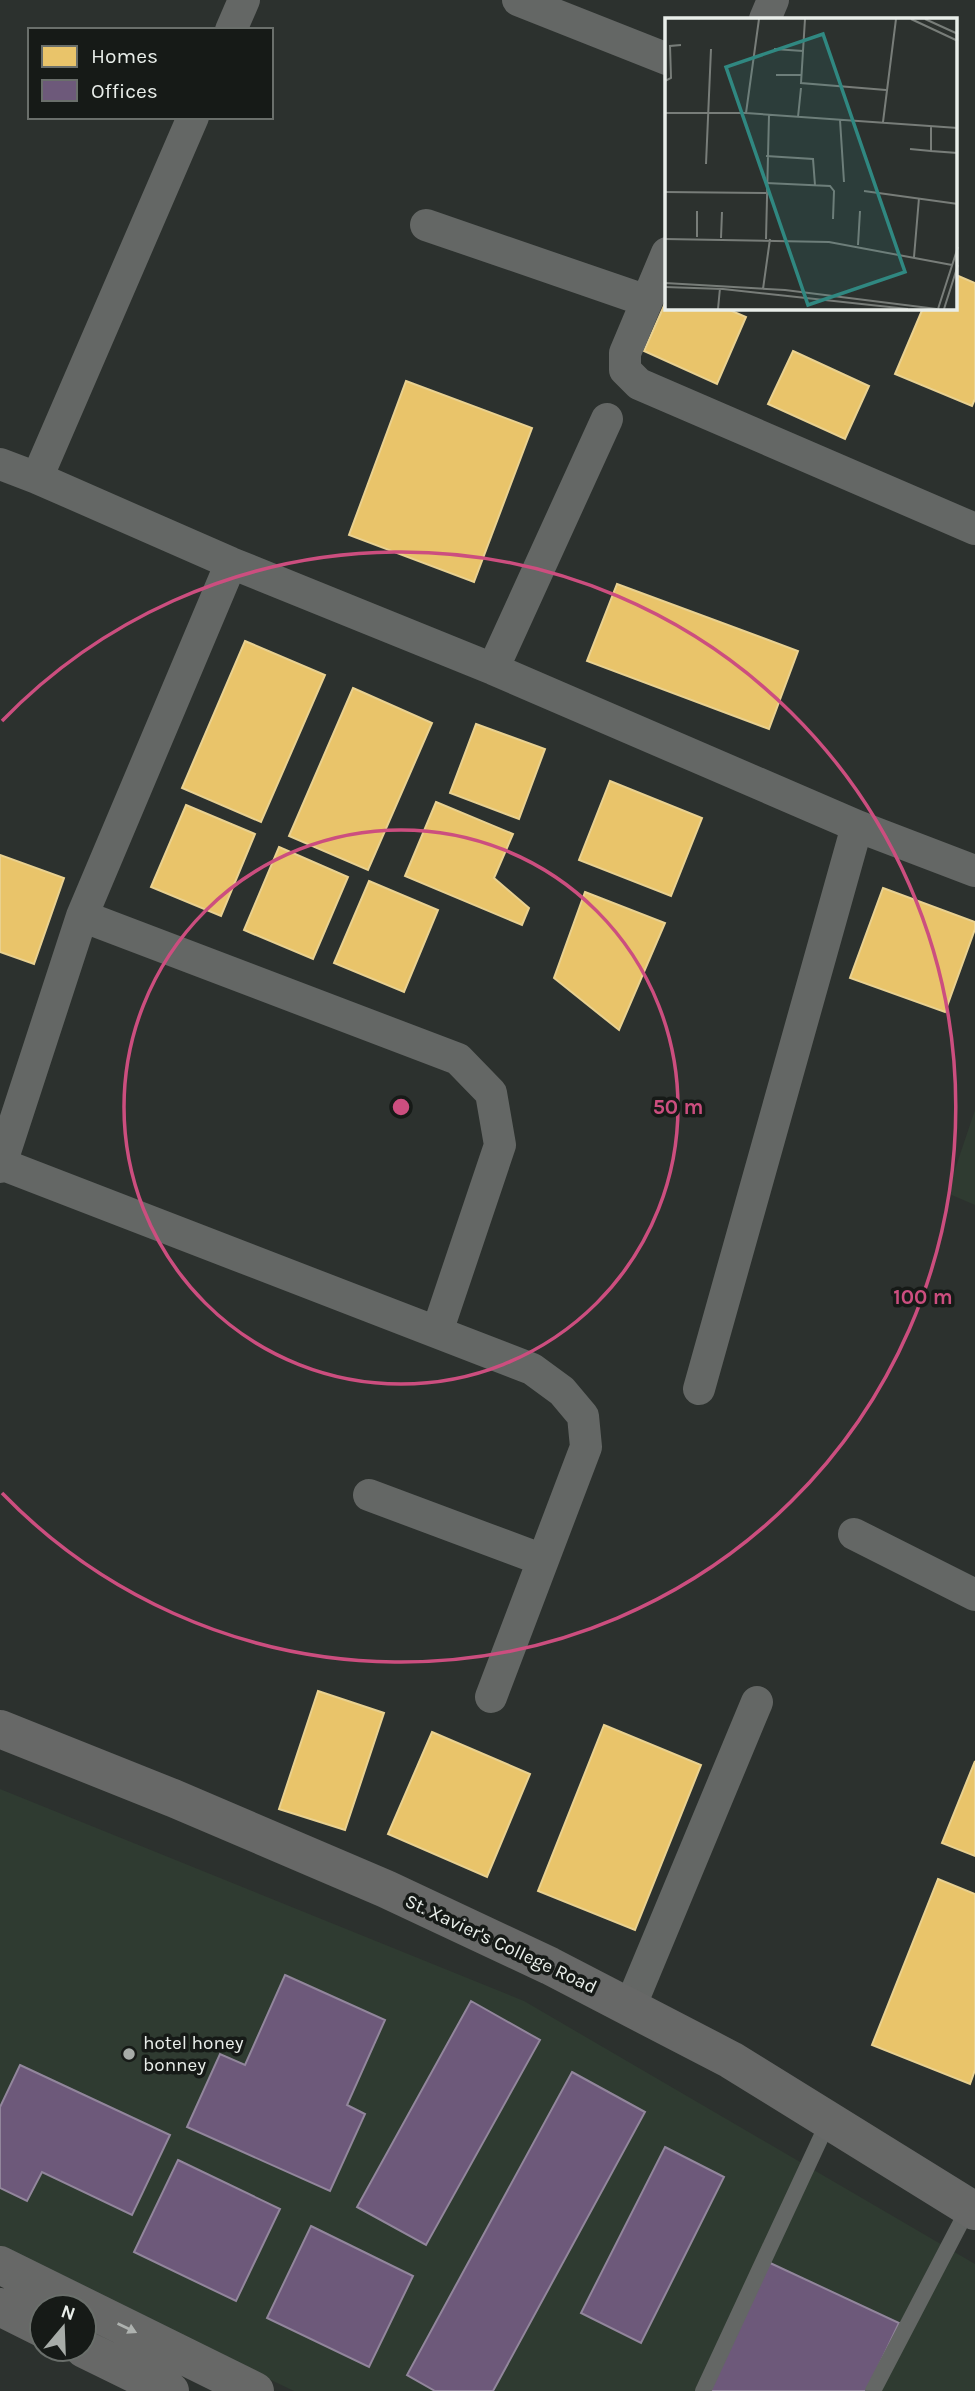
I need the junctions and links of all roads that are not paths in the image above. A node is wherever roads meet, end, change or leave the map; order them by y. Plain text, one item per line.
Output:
1 (244, 0) edge
2 (518, 0) edge
3 (773, 0) edge
4 (765, 18) edge
5 (232, 28) edge
6 (665, 58) edge
7 (192, 119) edge
8 (426, 225) dead end
9 (665, 258) edge
10 (647, 301) junction
11 (607, 419) dead end
12 (0, 464) edge
13 (37, 478) junction
14 (975, 529) edge
15 (231, 563) junction
16 (493, 669) junction
17 (857, 826) junction
18 (975, 871) edge
19 (82, 916) junction
20 (1, 1166) edge
21 (437, 1332) junction
22 (699, 1389) dead end
23 (369, 1495) dead end
24 (854, 1534) dead end
25 (543, 1560) junction
26 (975, 1595) edge
27 (491, 1697) dead end
28 (757, 1702) dead end
29 (0, 1729) edge
30 (630, 2007) junction
31 (829, 2120) junction
32 (972, 2209) edge
33 (0, 2265) edge
34 (0, 2307) edge
35 (28, 2321) edge
36 (98, 2356) edge
37 (170, 2391) edge
38 (255, 2391) edge
39 (703, 2391) edge
40 (873, 2391) edge

1 - 5 street
2 - 6 street
3 - 4 street
7 - 13 street
8 - 10 street
9 - 10 street
10 - 14 street
11 - 16 street
12 - 13 street
13 - 15 street
15 - 16 street
15 - 19 street
16 - 17 street
17 - 18 street
17 - 22 street
19 - 20 street
19 - 21 street
20 - 21 street
21 - 25 street
23 - 25 street
24 - 26 street
25 - 27 street
28 - 30 street
29 - 30 street, St. Xavier's College Road
30 - 31 street, St. Xavier's College Road
31 - 32 street, St. Xavier's College Road
31 - 39 lane
32 - 40 lane
33 -> 38 street
34 - 35 street
36 - 37 street

